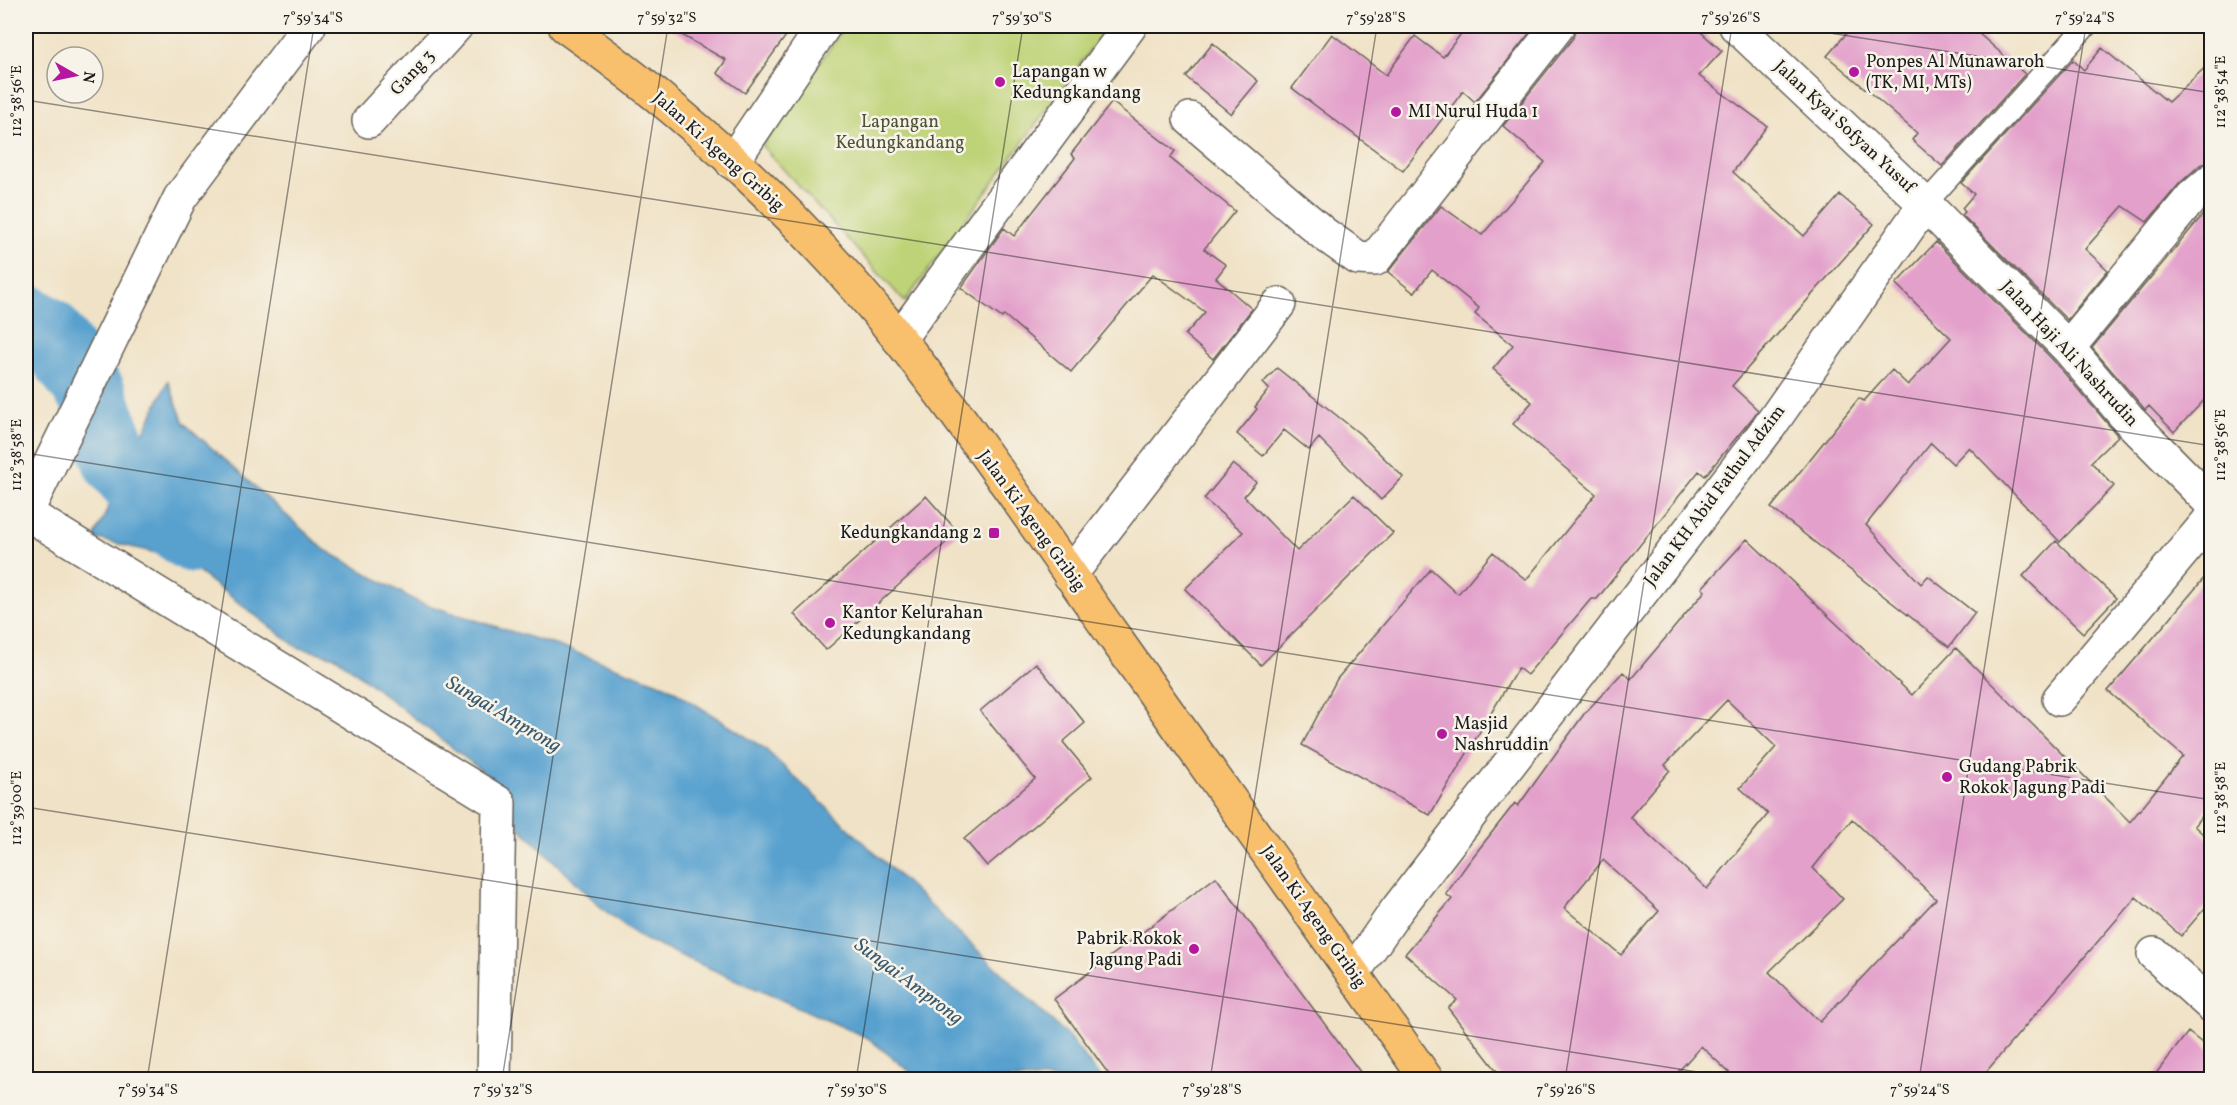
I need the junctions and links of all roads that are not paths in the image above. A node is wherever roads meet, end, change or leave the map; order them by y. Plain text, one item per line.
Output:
1 (309, 26) edge
2 (456, 26) edge
3 (565, 26) edge
4 (824, 26) edge
5 (1130, 26) edge
6 (1558, 26) edge
7 (1736, 26) edge
8 (2086, 27) edge
9 (1190, 118) dead end
10 (369, 121) dead end
11 (732, 162) junction
12 (2211, 180) edge
13 (1925, 204) junction
14 (1279, 304) dead end
15 (899, 339) junction
16 (2068, 348) junction
17 (2211, 504) edge
18 (2211, 517) edge
19 (1070, 575) junction
20 (2059, 699) dead end
21 (2154, 954) dead end
22 (1353, 973) junction
23 (2211, 1006) edge
24 (494, 1080) edge
25 (1427, 1080) edge

1 - 24 street
2 - 10 street, Gang 3
3 - 11 main road, Jalan Ki Ageng Gribig
4 - 11 street
5 - 15 street
6 - 9 street
7 - 13 street, Jalan Kyai Sofyan Yusuf
8 - 13 lane, Jalan KH Abid Fathul Adzim
11 - 15 main road, Jalan Ki Ageng Gribig
12 - 16 street
13 - 16 street, Jalan Haji Ali Nashrudin
13 - 22 street, Jalan KH Abid Fathul Adzim
14 - 19 street
15 - 19 main road, Jalan Ki Ageng Gribig
16 - 17 street, Jalan Haji Ali Nashrudin
18 - 20 street
19 - 22 main road, Jalan Ki Ageng Gribig
21 - 23 street
22 - 25 main road, Jalan Ki Ageng Gribig

